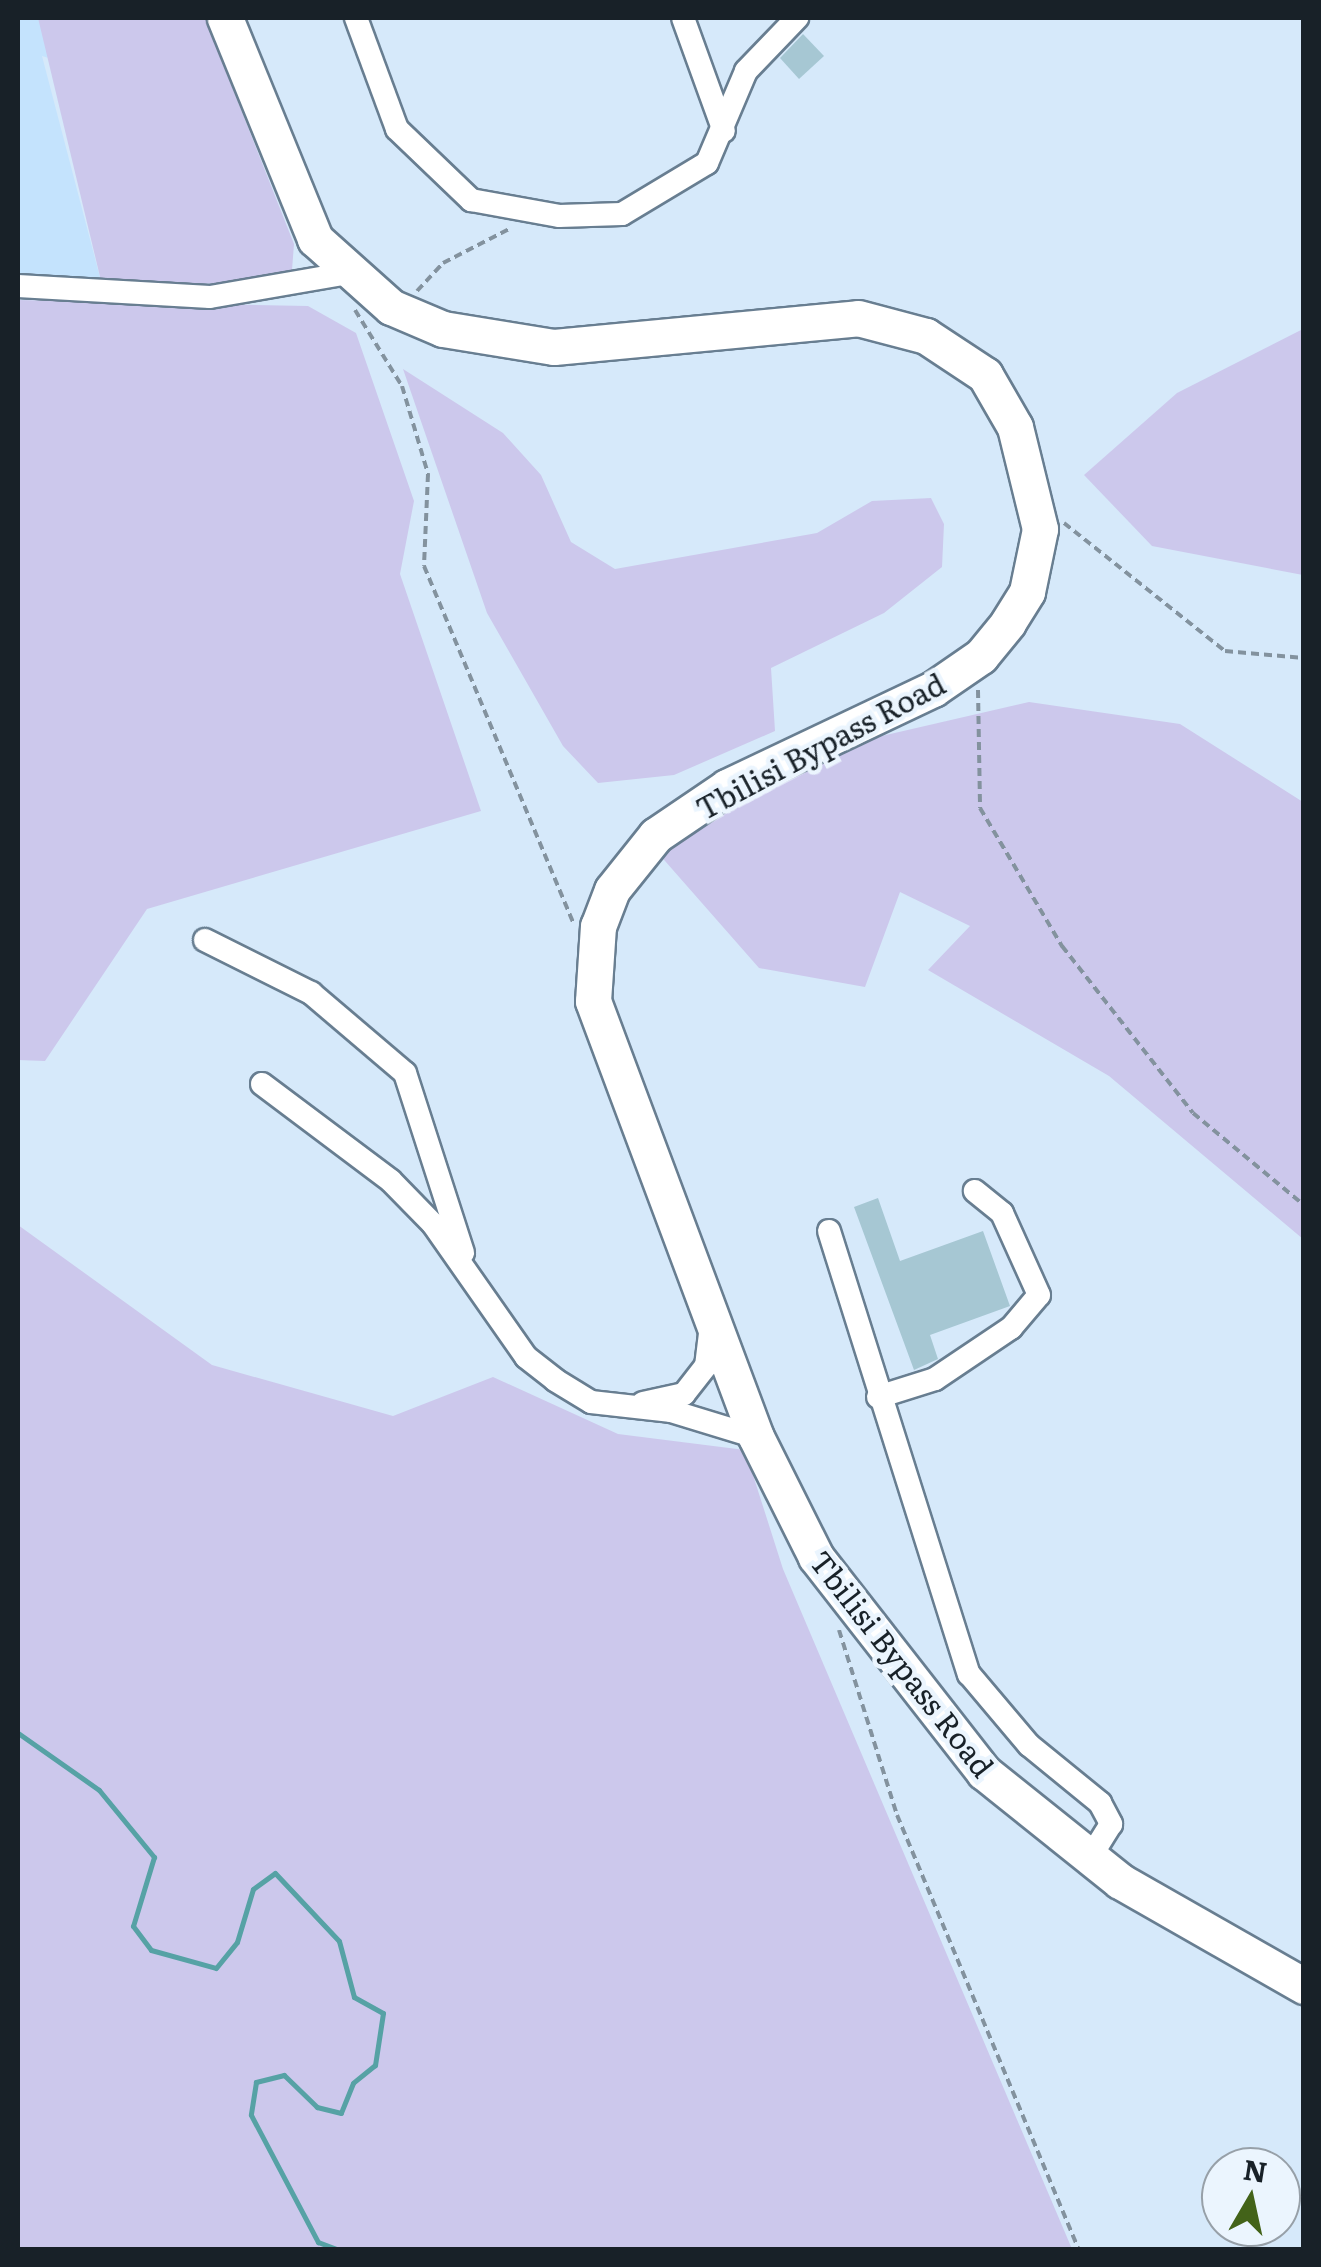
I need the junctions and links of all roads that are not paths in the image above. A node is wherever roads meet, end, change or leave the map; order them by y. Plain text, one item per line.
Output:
1 (225, 18) edge
2 (356, 18) edge
3 (683, 18) edge
4 (797, 18) edge
5 (724, 132) junction
6 (343, 274) junction
7 (18, 286) edge
8 (205, 940) dead end
9 (262, 1084) dead end
10 (975, 1191) dead end
11 (829, 1231) dead end
12 (472, 1281) junction
13 (712, 1310) junction
14 (878, 1397) junction
15 (590, 1402) junction
16 (756, 1437) junction
17 (1090, 1857) junction
18 (1304, 1986) edge

1 - 6 highway, Tbilisi Bypass Road
2 - 5 street
3 - 5 street
4 - 5 street
6 - 7 street
6 - 13 highway, Tbilisi Bypass Road
8 - 12 street
9 - 12 street
10 - 14 street
11 - 14 street
12 - 15 street
13 - 15 street
13 - 16 highway, Tbilisi Bypass Road
14 - 17 street
15 - 16 street
16 - 17 highway, Tbilisi Bypass Road
17 - 18 highway, Tbilisi Bypass Road

